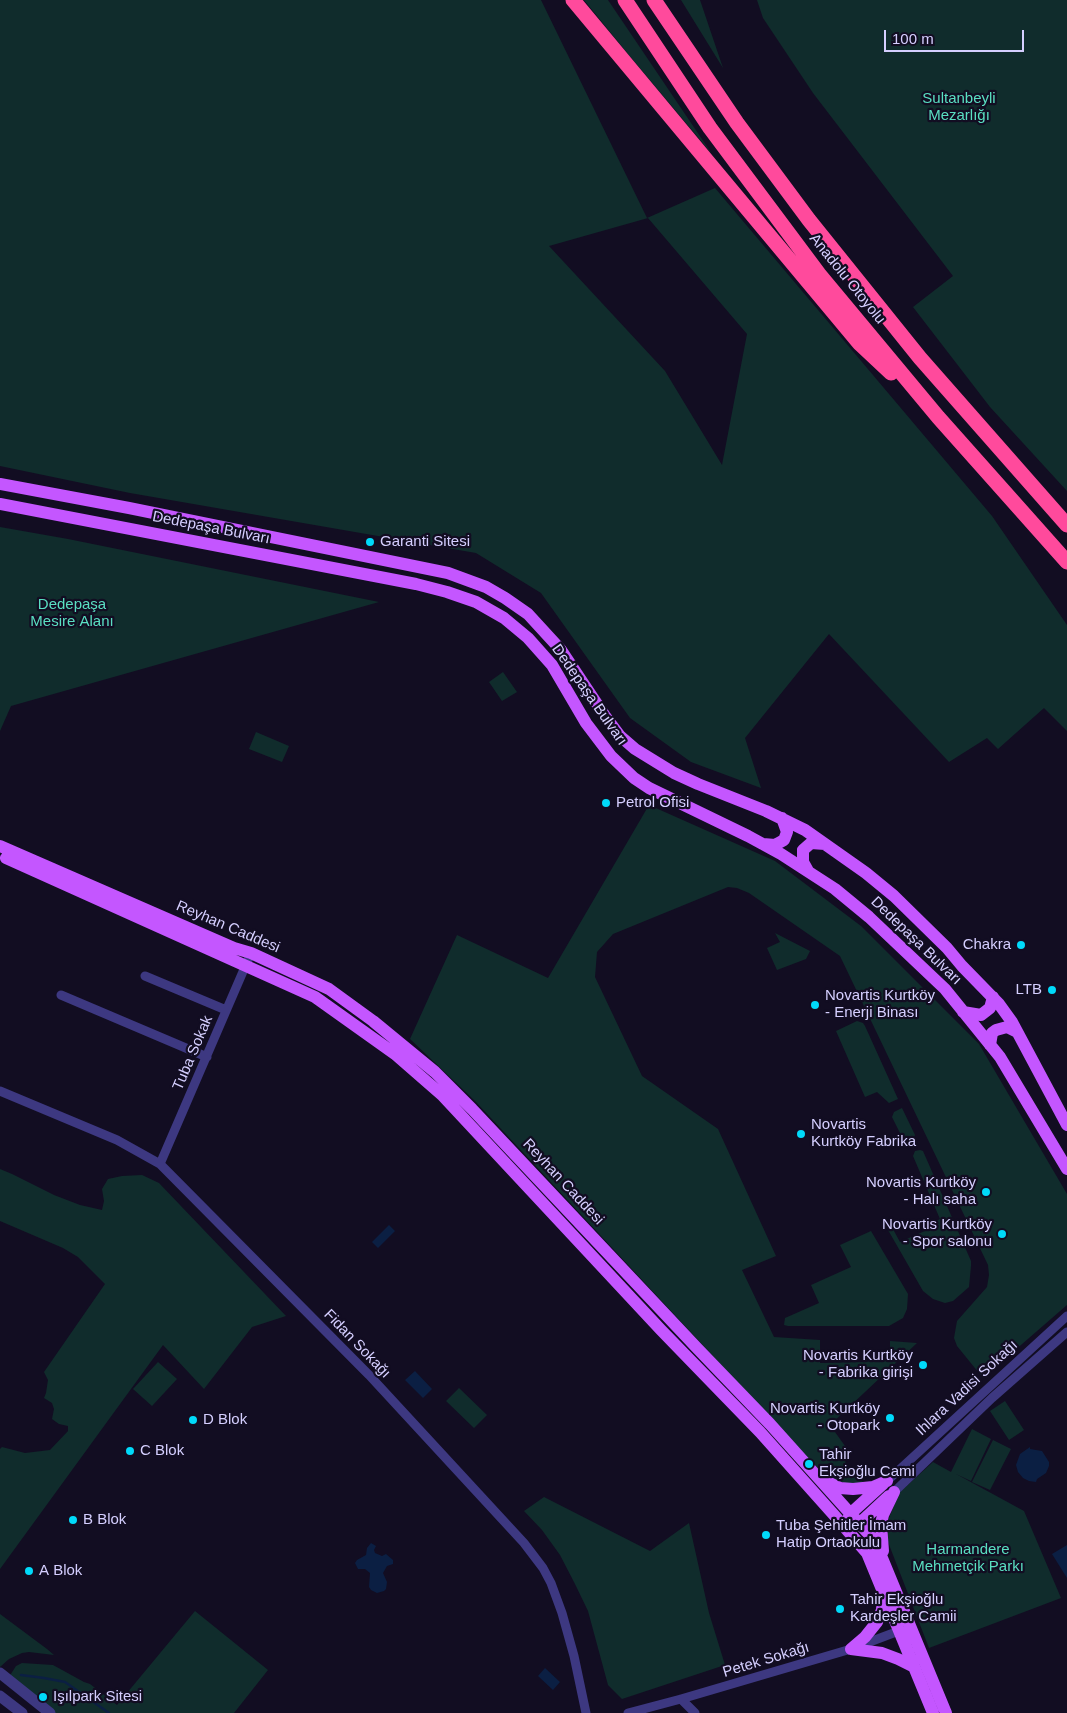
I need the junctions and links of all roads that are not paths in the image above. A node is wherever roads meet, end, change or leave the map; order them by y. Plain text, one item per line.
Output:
1 (573, 0) edge
2 (625, 0) edge
3 (654, 0) edge
4 (938, 416) junction
5 (0, 484) edge
6 (0, 504) edge
7 (1067, 525) edge
8 (1067, 562) edge
9 (782, 818) junction
10 (763, 844) junction
11 (827, 844) junction
12 (0, 846) edge
13 (0, 855) edge
14 (808, 871) junction
15 (248, 959) junction
16 (145, 976) dead end
17 (61, 995) dead end
18 (993, 998) junction
19 (226, 1010) junction
20 (964, 1012) junction
21 (1017, 1032) junction
22 (990, 1045) junction
23 (207, 1057) junction
24 (0, 1091) edge
25 (1067, 1125) edge
26 (160, 1164) junction
27 (1067, 1169) edge
28 (1067, 1316) edge
29 (1067, 1332) edge
30 (815, 1475) junction
31 (887, 1481) junction
32 (894, 1492) junction
33 (855, 1518) junction
34 (844, 1526) junction
35 (884, 1561) junction
36 (883, 1591) junction
37 (905, 1629) junction
38 (851, 1649) junction
39 (914, 1667) junction
40 (0, 1673) edge
41 (0, 1696) edge
42 (682, 1699) junction
43 (22, 1713) edge
44 (50, 1713) edge
45 (586, 1713) edge
46 (628, 1713) edge
47 (695, 1713) edge
48 (933, 1713) edge
49 (946, 1713) edge

1 - 4 highway
2 - 4 highway, Anadolu Otoyolu
3 - 7 highway, Anadolu Otoyolu
4 - 8 highway, Anadolu Otoyolu
5 - 9 main road, Dedepaşa Bulvarı
6 - 10 main road, Dedepaşa Bulvarı
9 - 10 main road
9 - 11 main road, Dedepaşa Bulvarı
10 - 14 main road, Dedepaşa Bulvarı
11 - 14 main road
11 - 18 main road, Dedepaşa Bulvarı
12 - 15 main road, Reyhan Caddesi
13 - 15 main road, Reyhan Caddesi
14 - 20 main road, Dedepaşa Bulvarı
15 - 19 street, Tuba Sokak
15 - 30 main road, Reyhan Caddesi
15 - 34 main road, Reyhan Caddesi
16 - 19 street
17 - 23 street
18 - 20 main road
18 - 21 main road, Dedepaşa Bulvarı
19 - 23 street, Tuba Sokak
20 - 22 main road, Dedepaşa Bulvarı
21 - 22 main road
21 - 25 main road, Dedepaşa Bulvarı
22 - 27 main road, Dedepaşa Bulvarı
23 - 26 street, Tuba Sokak
24 - 26 street, Fidan Sokağı
26 - 45 street, Fidan Sokağı
28 - 31 street, Ihlara Vadisi Sokağı
29 - 32 street
30 - 31 main road
30 - 33 main road, Reyhan Caddesi
31 - 33 main road
32 - 33 main road
32 - 35 main road
33 - 34 main road
33 - 35 main road, Reyhan Caddesi
34 - 36 main road, Reyhan Caddesi
35 - 37 main road, Reyhan Caddesi
36 - 37 main road, Reyhan Caddesi
36 - 38 main road
37 - 38 street, Petek Sokağı
37 - 39 main road, Reyhan Caddesi
37 - 49 main road, Reyhan Caddesi
38 - 39 main road
38 - 42 street, Petek Sokağı
39 - 48 main road, Reyhan Caddesi
40 - 44 street
41 - 43 street
42 - 46 street, Petek Sokağı
42 - 47 street

